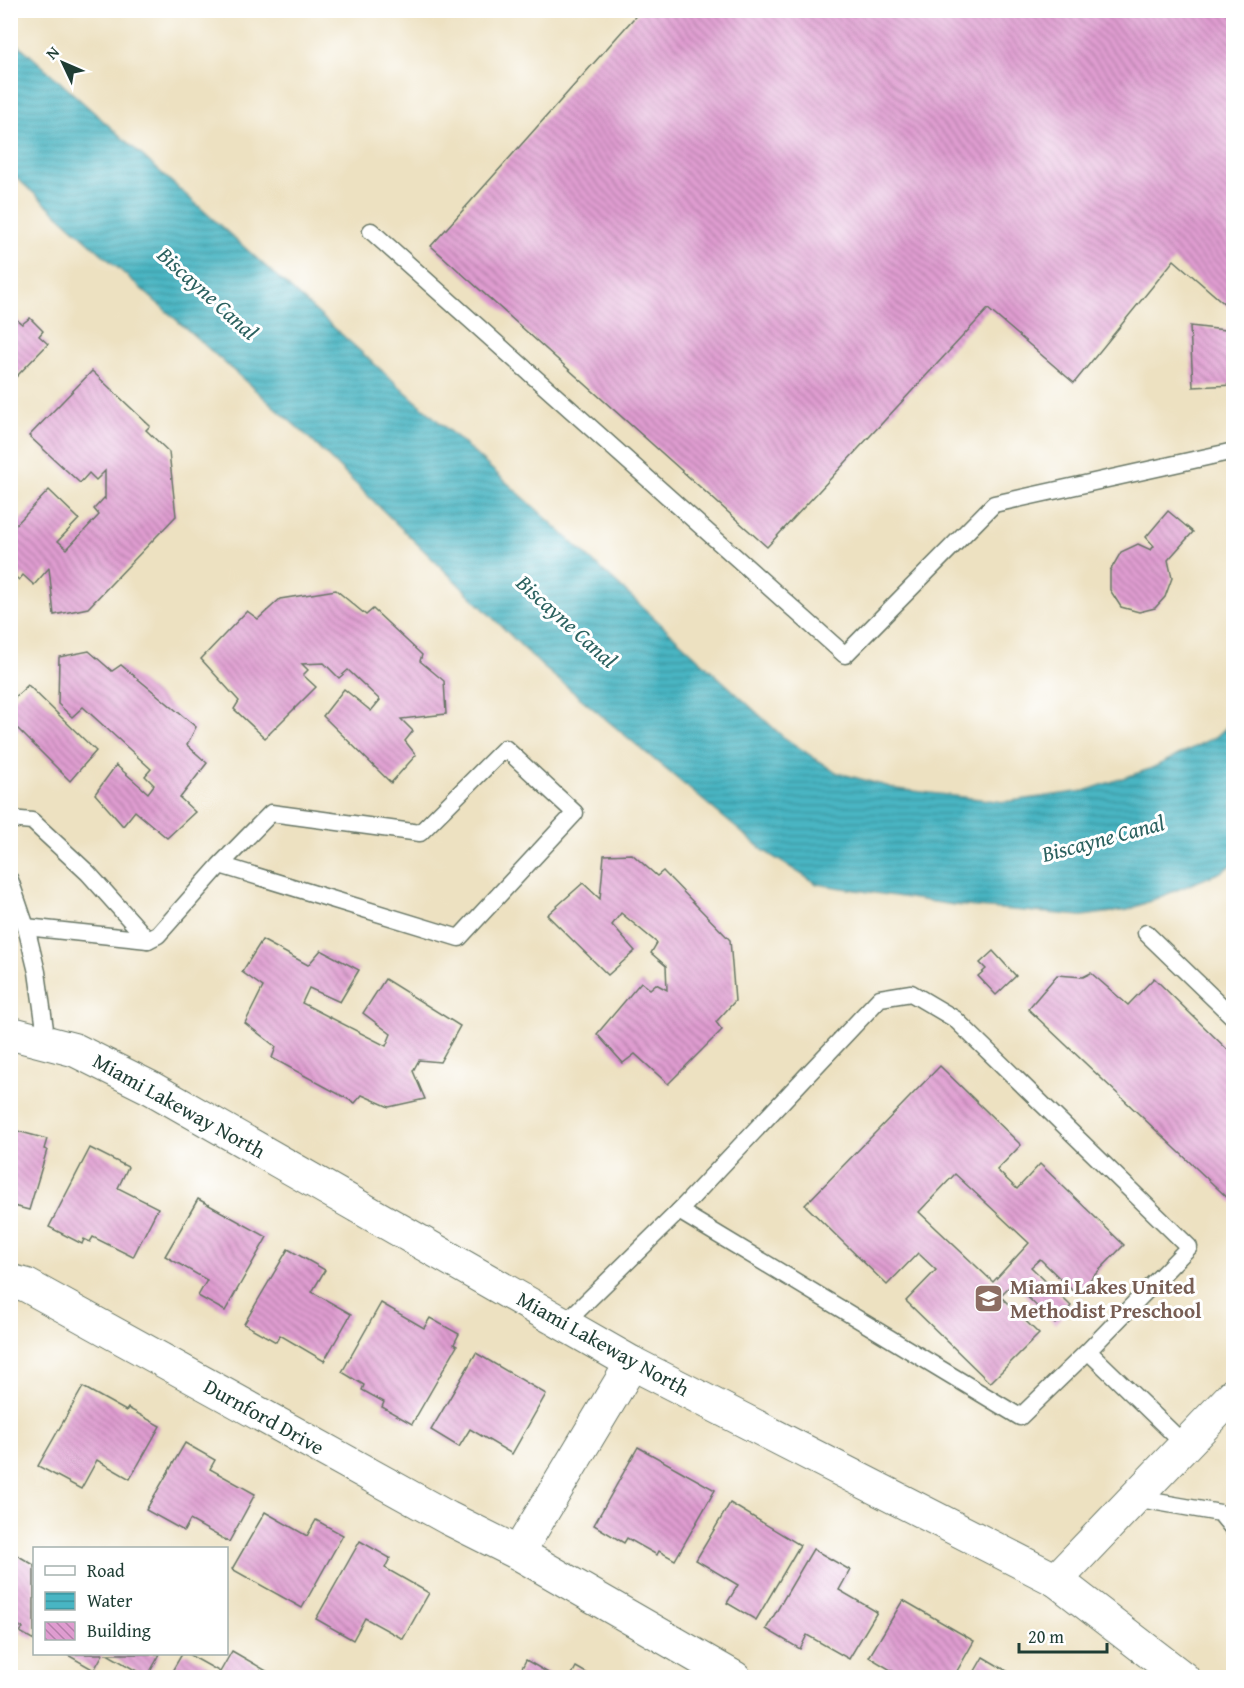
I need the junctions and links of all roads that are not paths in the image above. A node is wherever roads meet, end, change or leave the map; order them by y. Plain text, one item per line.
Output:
1 (371, 231) dead end
2 (1233, 451) edge
3 (10, 819) edge
4 (220, 865) junction
5 (10, 880) edge
6 (26, 927) junction
7 (1146, 933) dead end
8 (148, 940) junction
9 (1233, 1018) edge
10 (10, 1033) edge
11 (47, 1043) junction
12 (679, 1211) junction
13 (10, 1281) edge
14 (564, 1324) junction
15 (1088, 1351) junction
16 (632, 1363) junction
17 (1233, 1394) edge
18 (1185, 1445) junction
19 (1134, 1498) junction
20 (1233, 1530) edge
21 (518, 1553) junction
22 (1056, 1580) junction
23 (735, 1677) edge
24 (1183, 1677) edge

1 - 2 lane
3 - 8 lane
4 - 4 lane
4 - 8 lane
5 - 6 lane
6 - 8 lane
6 - 11 lane
7 - 9 lane
10 - 11 street, Miami Lakeway North
11 - 14 street, Miami Lakeway North
12 - 14 lane
12 - 15 lane
12 - 15 lane
13 - 21 street, Durnford Drive
14 - 16 street, Miami Lakeway North
15 - 18 lane
16 - 21 street
16 - 22 street, Miami Lakeway North
17 - 18 street
18 - 19 street
19 - 20 lane
19 - 22 street
21 - 23 street, Durnford Drive
22 - 24 street, Miami Lakeway North

